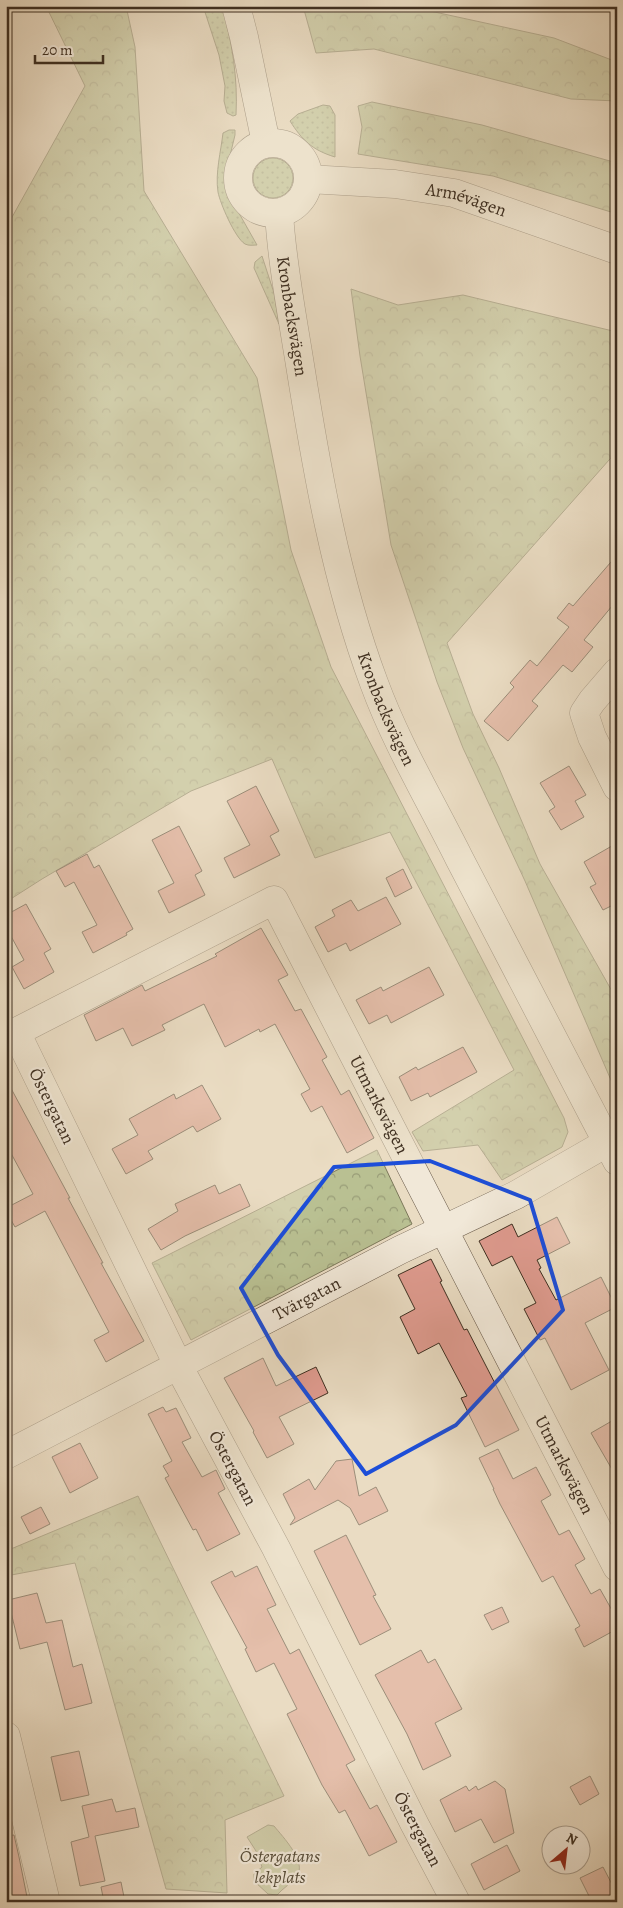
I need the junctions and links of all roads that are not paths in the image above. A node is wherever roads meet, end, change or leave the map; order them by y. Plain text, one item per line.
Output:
1 (236, 6) edge
2 (266, 143) junction
3 (308, 179) junction
4 (279, 213) junction
5 (617, 250) edge
6 (617, 672) edge
7 (617, 788) edge
8 (16, 1032) joint
9 (613, 1147) edge
10 (445, 1229) junction
11 (179, 1367) junction
12 (6, 1456) edge
13 (617, 1566) edge
14 (6, 1736) edge
15 (46, 1902) edge
16 (456, 1902) edge

1 - 2 street
2 - 3 street
2 - 4 street
3 - 4 street
3 - 5 street, Armévägen
4 - 9 street, Kronbacksvägen
6 - 7 street
8 - 10 street, Utmarksvägen
8 - 11 street, Östergatan
9 - 10 street, Tvärgatan
10 - 11 street, Tvärgatan
10 - 13 street, Utmarksvägen
11 - 12 street, Tvärgatan
11 - 16 street, Östergatan
14 - 15 street

